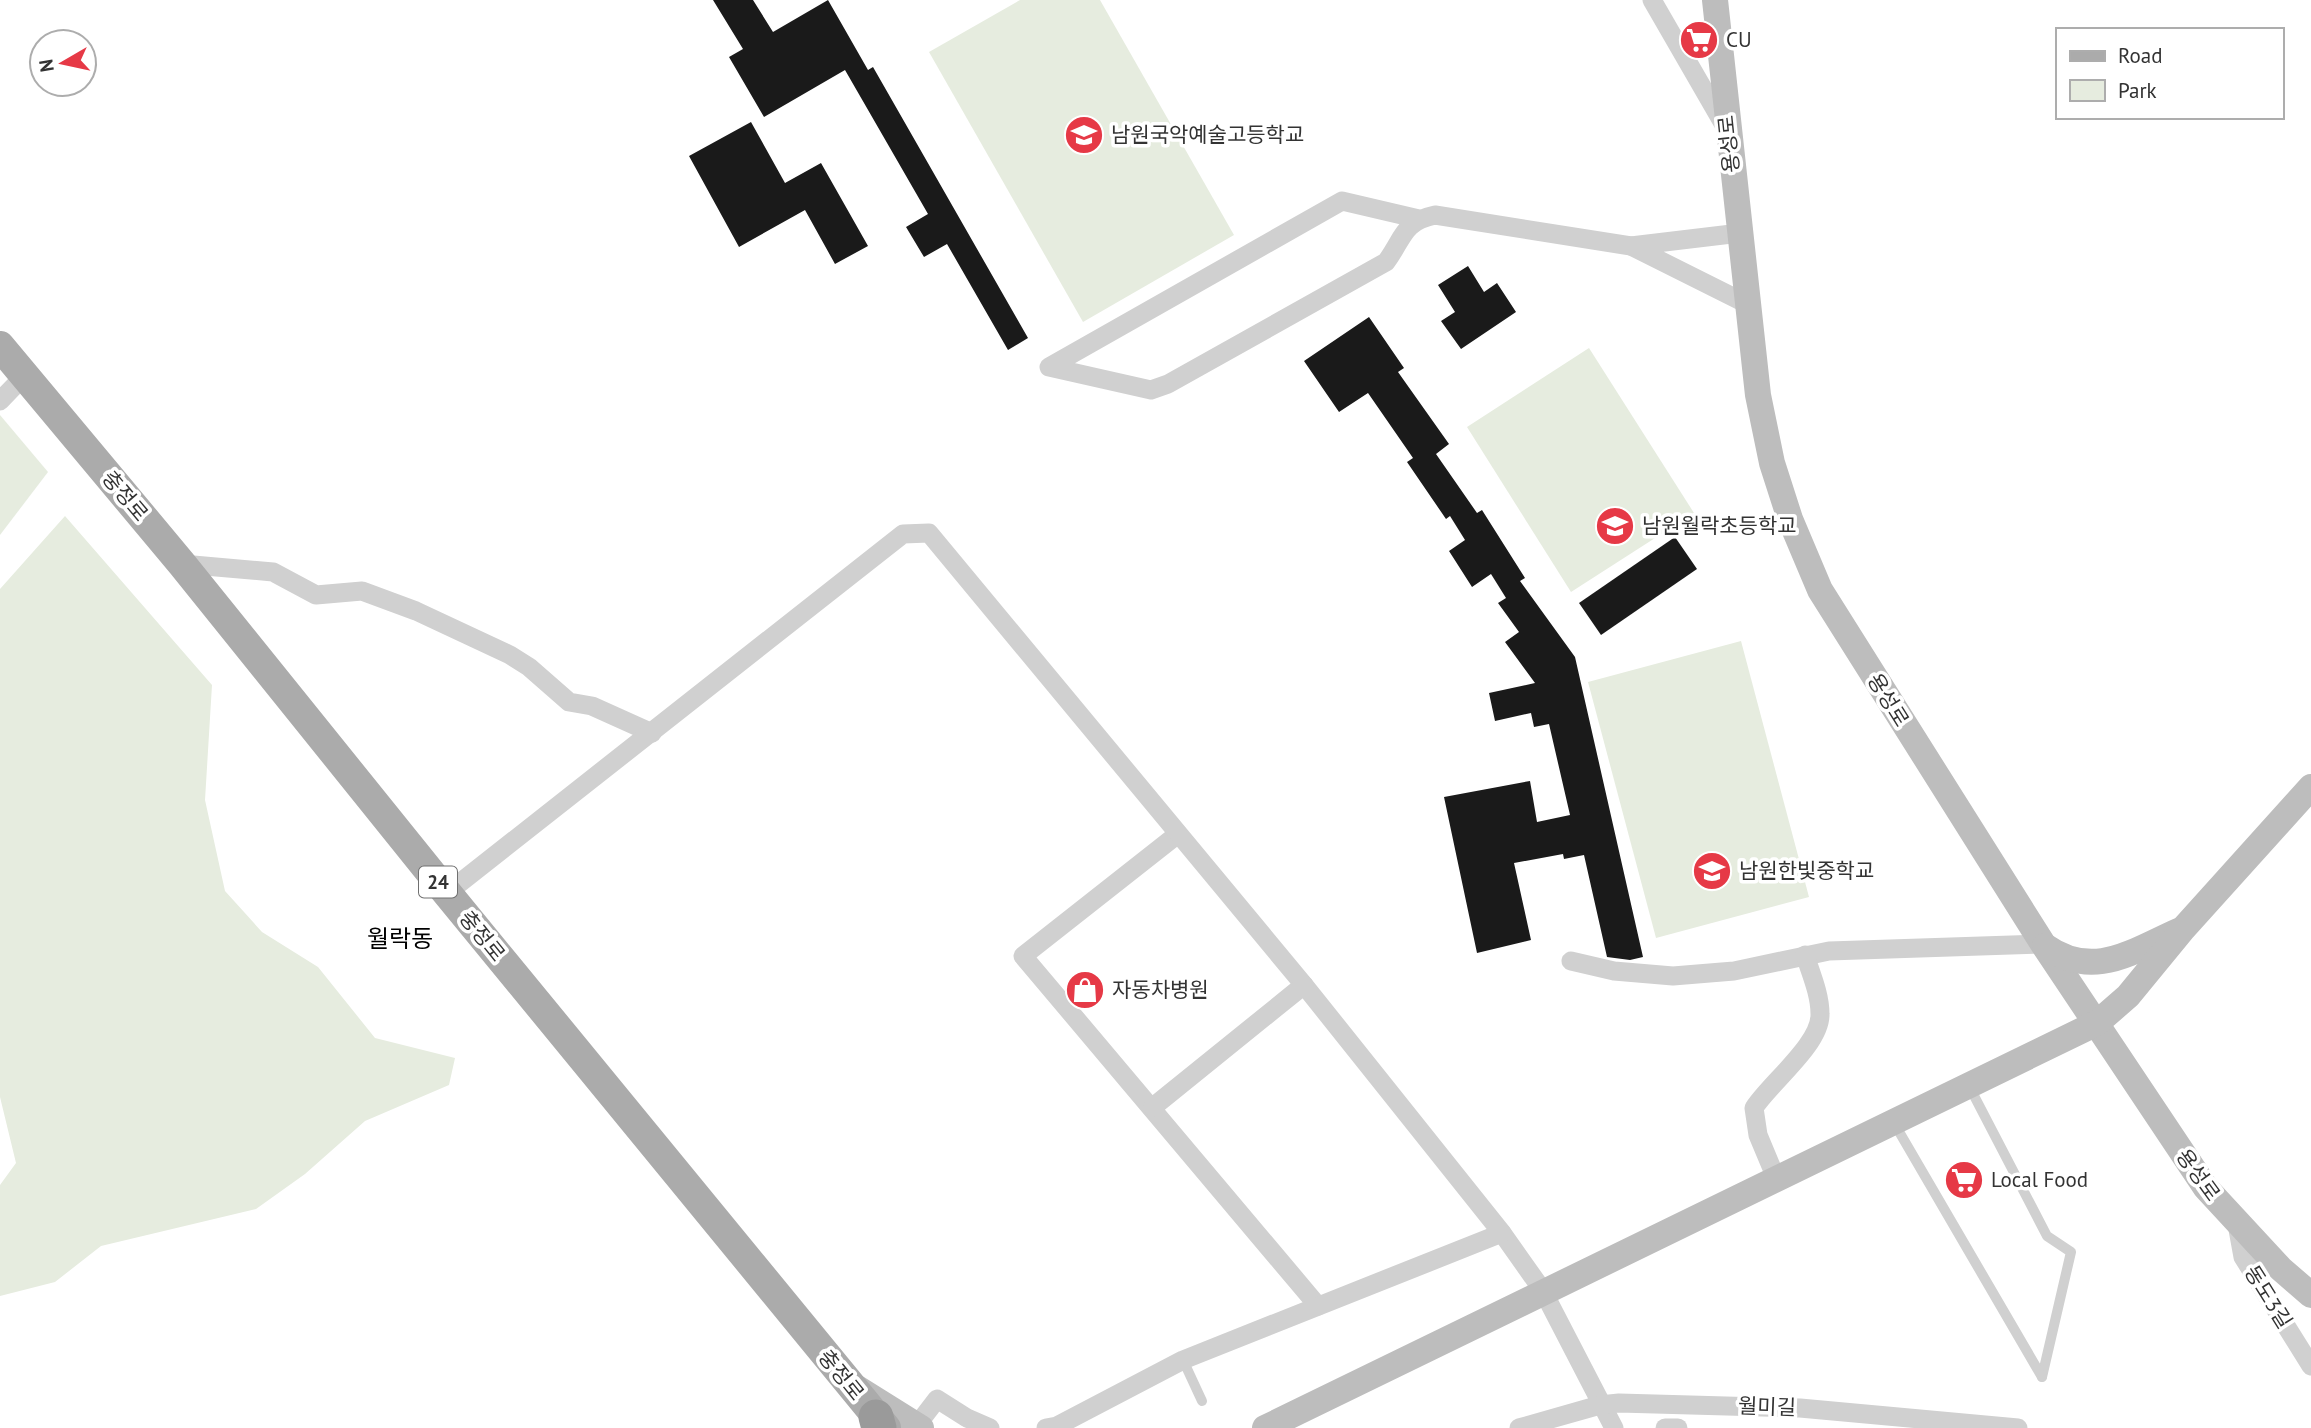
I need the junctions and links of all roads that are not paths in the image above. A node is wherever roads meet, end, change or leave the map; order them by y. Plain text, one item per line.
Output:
1 (1652, 0) edge
2 (1715, 0) edge
3 (1727, 131) junction
4 (1419, 219) junction
5 (1740, 233) junction
6 (1631, 246) junction
7 (1747, 303) junction
8 (0, 346) edge
9 (24, 375) junction
10 (0, 401) edge
11 (182, 564) junction
12 (652, 733) junction
13 (2311, 788) edge
14 (1178, 834) junction
15 (447, 894) junction
16 (2183, 929) junction
17 (2043, 944) junction
18 (1805, 955) junction
19 (1571, 961) dead end
20 (1304, 985) junction
21 (2097, 1023) junction
22 (1969, 1085) junction
23 (1153, 1107) junction
24 (1894, 1122) junction
25 (1776, 1178) junction
26 (2237, 1224) junction
27 (1502, 1233) junction
28 (1542, 1291) junction
29 (2311, 1295) edge
30 (1318, 1306) junction
31 (1183, 1360) junction
32 (2311, 1366) edge
33 (847, 1382) junction
34 (1202, 1401) dead end
35 (1600, 1405) junction
36 (922, 1422) edge
37 (880, 1424) edge
38 (990, 1428) edge
39 (1046, 1428) edge
40 (1265, 1428) edge
41 (1519, 1428) edge
42 (1614, 1428) edge
43 (1665, 1428) edge
44 (1678, 1428) edge
45 (2018, 1428) edge

1 - 3 street
2 - 3 street, 용성로
3 - 5 street, 용성로
4 - 4 street
4 - 6 street
5 - 6 street
5 - 7 street, 용성로
6 - 7 street
7 - 17 street, 용성로
8 - 9 main road, 충정로 / 24
9 - 10 street
9 - 11 main road, 충정로 / 24
11 - 12 street
11 - 15 main road, 충정로 / 24
12 - 14 street
12 - 15 street
13 - 16 street
14 - 20 street
14 - 23 street
15 - 33 main road, 충정로 / 24
16 - 17 street
16 - 21 street
17 - 18 street
17 - 21 street, 용성로
18 - 19 street
18 - 25 street
20 - 23 street
20 - 27 street
21 - 22 street
21 - 26 street, 용성로
22 - 24 street
22 - 24 lane
23 - 30 street
24 - 25 street
25 - 28 street
26 - 29 street, 용성로
26 - 32 street, 동도3길
27 - 28 street
27 - 30 street
28 - 35 street
28 - 40 street
30 - 31 street
31 - 34 lane
31 - 39 street
33 - 36 street
33 - 37 main road, 충정로 / 24
35 - 41 street, 월미길
35 - 42 street
35 - 45 street, 월미길
36 - 38 street
43 - 44 street

